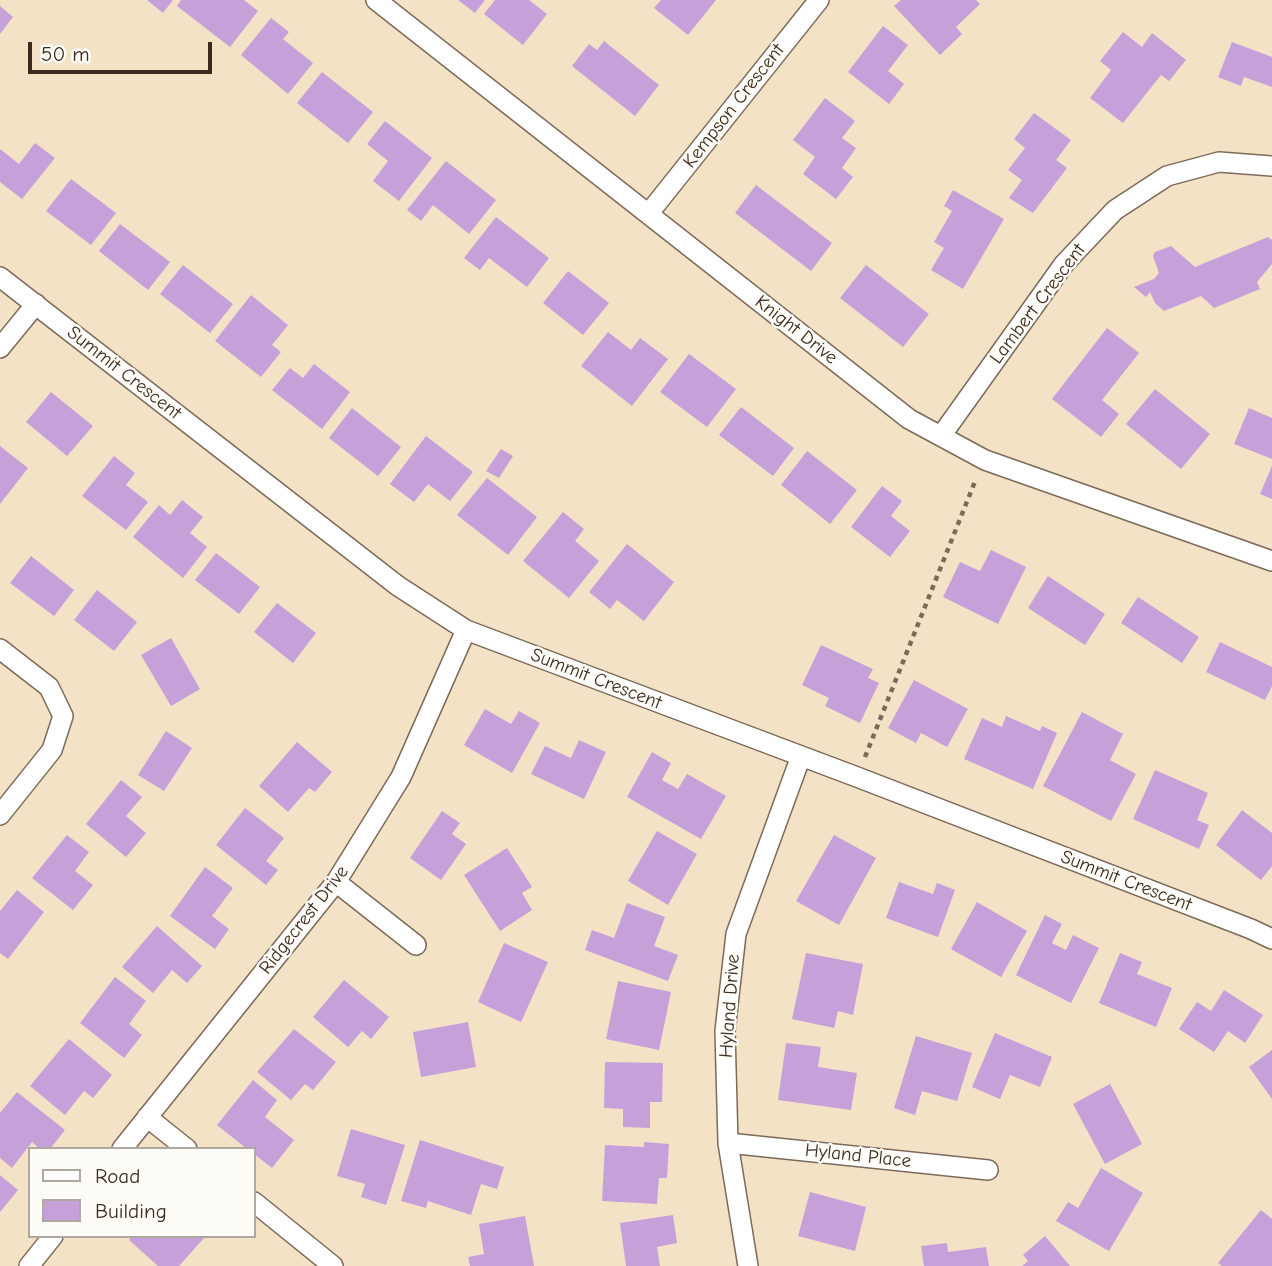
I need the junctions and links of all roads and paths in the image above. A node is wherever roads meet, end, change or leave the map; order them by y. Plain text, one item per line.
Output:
1 (376, 0) edge
2 (819, 0) edge
3 (1272, 166) edge
4 (649, 213) junction
5 (0, 277) edge
6 (36, 304) junction
7 (0, 348) edge
8 (941, 436) junction
9 (978, 476) dead end
10 (1272, 561) edge
11 (466, 630) junction
12 (0, 649) edge
13 (801, 756) junction
14 (863, 761) dead end
15 (0, 815) edge
16 (337, 882) junction
17 (1272, 939) edge
18 (415, 945) dead end
19 (147, 1117) junction
20 (728, 1143) junction
21 (124, 1147) edge
22 (184, 1147) edge
23 (988, 1170) dead end
24 (256, 1204) edge
25 (51, 1238) edge
26 (29, 1266) edge
27 (333, 1266) edge
28 (748, 1266) edge

1 - 4 street, Knight Drive
2 - 4 street, Kempson Crescent
3 - 8 street, Lambert Crescent
4 - 8 street, Knight Drive
5 - 6 street, Summit Crescent
6 - 7 street
6 - 11 street, Summit Crescent
8 - 10 street, Knight Drive
9 - 14 path
11 - 13 street, Summit Crescent
11 - 16 street, Ridgecrest Drive
12 - 15 street
13 - 17 street, Summit Crescent
13 - 20 street, Hyland Drive
16 - 18 street
16 - 19 street, Ridgecrest Drive
19 - 21 street, Ridgecrest Drive
19 - 22 street
20 - 23 street, Hyland Place
20 - 28 street, Hyland Drive
24 - 27 street
25 - 26 street

